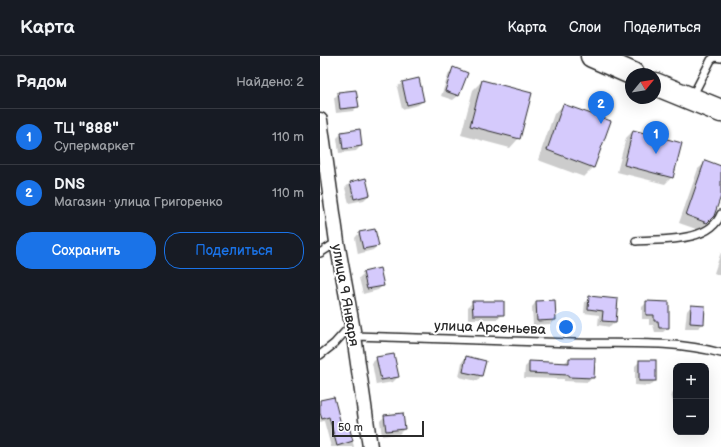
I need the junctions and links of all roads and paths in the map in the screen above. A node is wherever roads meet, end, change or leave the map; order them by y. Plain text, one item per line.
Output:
1 (592, 56) edge
2 (721, 58) edge
3 (625, 70) edge
4 (661, 87) edge
5 (691, 100) junction
6 (721, 111) edge
7 (320, 120) edge
8 (721, 214) edge
9 (636, 241) dead end
10 (337, 242) junction
11 (320, 252) edge
12 (352, 331) junction
13 (721, 353) edge
14 (320, 355) edge
15 (370, 447) edge

1 - 3 main road
2 - 5 lane
4 - 5 main road
5 - 6 main road
7 - 10 street, улица 9 Января
8 - 9 lane
10 - 11 lane
10 - 12 street, улица 9 Января
12 - 13 lane, улица Арсеньева
12 - 14 lane
12 - 15 street, улица 9 Января

